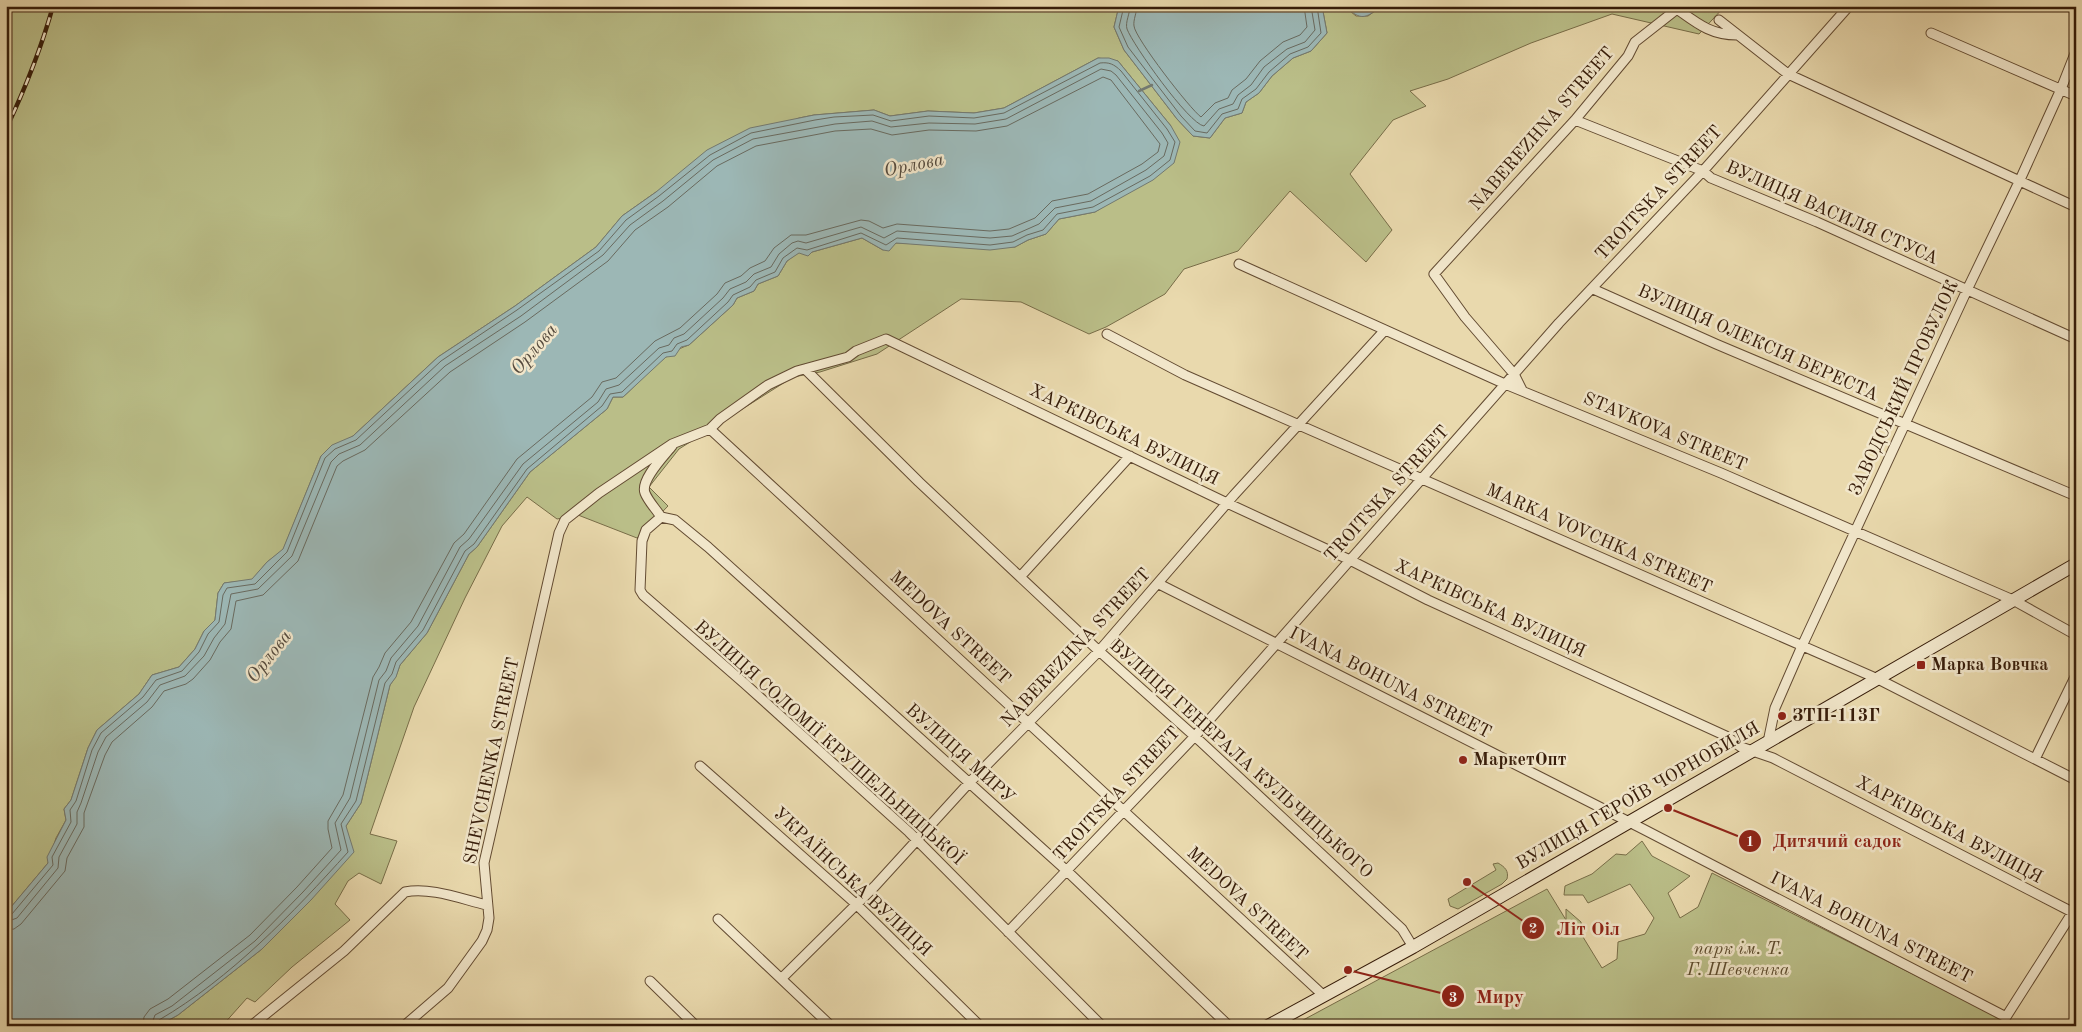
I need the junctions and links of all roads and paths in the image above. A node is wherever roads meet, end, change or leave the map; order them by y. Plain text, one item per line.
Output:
1 (1849, 6) edge
2 (1719, 20) dead end
3 (1932, 34) dead end
4 (1737, 35) junction
5 (2076, 51) edge
6 (1788, 74) junction
7 (2061, 89) junction
8 (2076, 96) edge
9 (1575, 120) junction
10 (1703, 171) junction
11 (2019, 182) junction
12 (2076, 207) edge
13 (1239, 264) dead end
14 (1593, 289) junction
15 (1967, 290) junction
16 (1385, 330) junction
17 (1107, 334) dead end
18 (2076, 339) edge
19 (804, 369) junction
20 (1514, 374) junction
21 (1505, 384) junction
22 (1522, 390) junction
23 (1299, 424) junction
24 (1905, 425) junction
25 (710, 428) junction
26 (676, 442) junction
27 (1130, 456) junction
28 (1423, 479) junction
29 (2076, 496) edge
30 (1227, 503) junction
31 (661, 517) junction
32 (1856, 532) junction
33 (1350, 560) junction
34 (2076, 564) edge
35 (1020, 577) junction
36 (1158, 584) junction
37 (2013, 600) junction
38 (2076, 635) edge
39 (1277, 643) junction
40 (1802, 646) junction
41 (1099, 651) junction
42 (2076, 675) edge
43 (1878, 679) junction
44 (1030, 723) junction
45 (1195, 736) junction
46 (1768, 742) junction
47 (1753, 750) junction
48 (2035, 759) junction
49 (700, 766) dead end
50 (2076, 780) edge
51 (968, 784) junction
52 (1123, 812) junction
53 (1629, 821) junction
54 (917, 842) junction
55 (1067, 871) junction
56 (487, 904) junction
57 (856, 904) junction
58 (2075, 911) edge
59 (718, 919) dead end
60 (1008, 932) junction
61 (1413, 947) junction
62 (782, 978) junction
63 (650, 981) dead end
64 (1323, 995) junction
65 (251, 1026) edge
66 (404, 1026) edge
67 (696, 1026) edge
68 (831, 1026) edge
69 (980, 1026) edge
70 (1102, 1026) edge
71 (1229, 1026) edge
72 (1268, 1026) edge

1 - 6 street, TROITSKA STREET
2 - 4 street
3 - 7 street
4 - 6 street
4 - 9 street, NABEREZHNA STREET
5 - 7 street, ЗАВОДСЬКИЙ ПРОВУЛОК
6 - 10 street, TROITSKA STREET
6 - 11 street
7 - 8 street
7 - 11 street, ЗАВОДСЬКИЙ ПРОВУЛОК
9 - 10 street, ВУЛИЦЯ ВАСИЛЯ СТУСА
9 - 20 street, NABEREZHNA STREET
10 - 14 street, TROITSKA STREET
10 - 15 street, ВУЛИЦЯ ВАСИЛЯ СТУСА
11 - 12 street
11 - 15 street, ЗАВОДСЬКИЙ ПРОВУЛОК
13 - 16 street, STAVKOVA STREET
14 - 20 street, TROITSKA STREET
14 - 24 street, ВУЛИЦЯ ОЛЕКСІЯ БЕРЕСТА
15 - 18 street, ВУЛИЦЯ ВАСИЛЯ СТУСА
15 - 24 street, ЗАВОДСЬКИЙ ПРОВУЛОК
16 - 21 street, STAVKOVA STREET
16 - 23 street, NABEREZHNA STREET
17 - 23 street, MARKA VOVCHKA STREET
19 - 25 street
19 - 27 street, ХАРКІВСЬКА ВУЛИЦЯ
19 - 35 street, ВУЛИЦЯ ГЕНЕРАЛА КУЛЬЧИЦЬКОГО
20 - 21 street, TROITSKA STREET
20 - 22 street
21 - 22 street, STAVKOVA STREET
21 - 28 street, TROITSKA STREET
22 - 32 street, STAVKOVA STREET
23 - 28 street, MARKA VOVCHKA STREET
23 - 30 street, NABEREZHNA STREET
24 - 29 street, ВУЛИЦЯ ОЛЕКСІЯ БЕРЕСТА
24 - 32 street, ЗАВОДСЬКИЙ ПРОВУЛОК
25 - 26 street
25 - 44 street, MEDOVA STREET
26 - 31 street
26 - 56 street, SHEVCHENKA STREET
27 - 30 street, ХАРКІВСЬКА ВУЛИЦЯ
27 - 35 street
28 - 33 street, TROITSKA STREET
28 - 40 street, MARKA VOVCHKA STREET
30 - 33 street, ХАРКІВСЬКА ВУЛИЦЯ
30 - 36 street, NABEREZHNA STREET
31 - 51 street, ВУЛИЦЯ МИРУ
31 - 54 street, ВУЛИЦЯ СОЛОМІЇ КРУШЕЛЬНИЦЬКОЇ
32 - 37 street, STAVKOVA STREET
32 - 40 street, ЗАВОДСЬКИЙ ПРОВУЛОК
33 - 39 street, TROITSKA STREET
33 - 47 street, ХАРКІВСЬКА ВУЛИЦЯ
34 - 37 street, ВУЛИЦЯ ГЕРОЇВ ЧОРНОБИЛЯ
35 - 41 street, ВУЛИЦЯ ГЕНЕРАЛА КУЛЬЧИЦЬКОГО
36 - 39 street, IVANA BOHUNA STREET
36 - 41 street, NABEREZHNA STREET
37 - 38 street, STAVKOVA STREET
37 - 43 street, ВУЛИЦЯ ГЕРОЇВ ЧОРНОБИЛЯ
39 - 45 street, TROITSKA STREET
39 - 53 street, IVANA BOHUNA STREET
40 - 43 street, MARKA VOVCHKA STREET
40 - 46 street, ЗАВОДСЬКИЙ ПРОВУЛОК
41 - 44 street, NABEREZHNA STREET
41 - 45 street, ВУЛИЦЯ ГЕНЕРАЛА КУЛЬЧИЦЬКОГО
42 - 48 street
43 - 46 street, ВУЛИЦЯ ГЕРОЇВ ЧОРНОБИЛЯ
43 - 48 street, MARKA VOVCHKA STREET
44 - 51 street, NABEREZHNA STREET
44 - 52 street, MEDOVA STREET
45 - 52 street, TROITSKA STREET
45 - 61 street, ВУЛИЦЯ ГЕНЕРАЛА КУЛЬЧИЦЬКОГО
46 - 47 street, ВУЛИЦЯ ГЕРОЇВ ЧОРНОБИЛЯ
47 - 53 street, ВУЛИЦЯ ГЕРОЇВ ЧОРНОБИЛЯ
47 - 58 street, ХАРКІВСЬКА ВУЛИЦЯ
48 - 50 street, MARKA VOVCHKA STREET
49 - 57 street, УКРАЇНСЬКА ВУЛИЦЯ
51 - 54 street, NABEREZHNA STREET
51 - 55 street, ВУЛИЦЯ МИРУ
52 - 55 street, TROITSKA STREET
52 - 64 street, MEDOVA STREET
53 - 58 street, IVANA BOHUNA STREET
53 - 61 street, ВУЛИЦЯ ГЕРОЇВ ЧОРНОБИЛЯ
54 - 57 street, NABEREZHNA STREET
54 - 60 street, ВУЛИЦЯ СОЛОМІЇ КРУШЕЛЬНИЦЬКОЇ
55 - 60 street, TROITSKA STREET
55 - 71 street, ВУЛИЦЯ МИРУ
56 - 65 street
56 - 66 street, SHEVCHENKA STREET
57 - 62 street, NABEREZHNA STREET
57 - 69 street, УКРАЇНСЬКА ВУЛИЦЯ
59 - 62 street
60 - 70 street, ВУЛИЦЯ СОЛОМІЇ КРУШЕЛЬНИЦЬКОЇ
61 - 64 street, ВУЛИЦЯ ГЕРОЇВ ЧОРНОБИЛЯ
62 - 68 street
63 - 67 street
64 - 72 street, ВУЛИЦЯ ГЕРОЇВ ЧОРНОБИЛЯ

